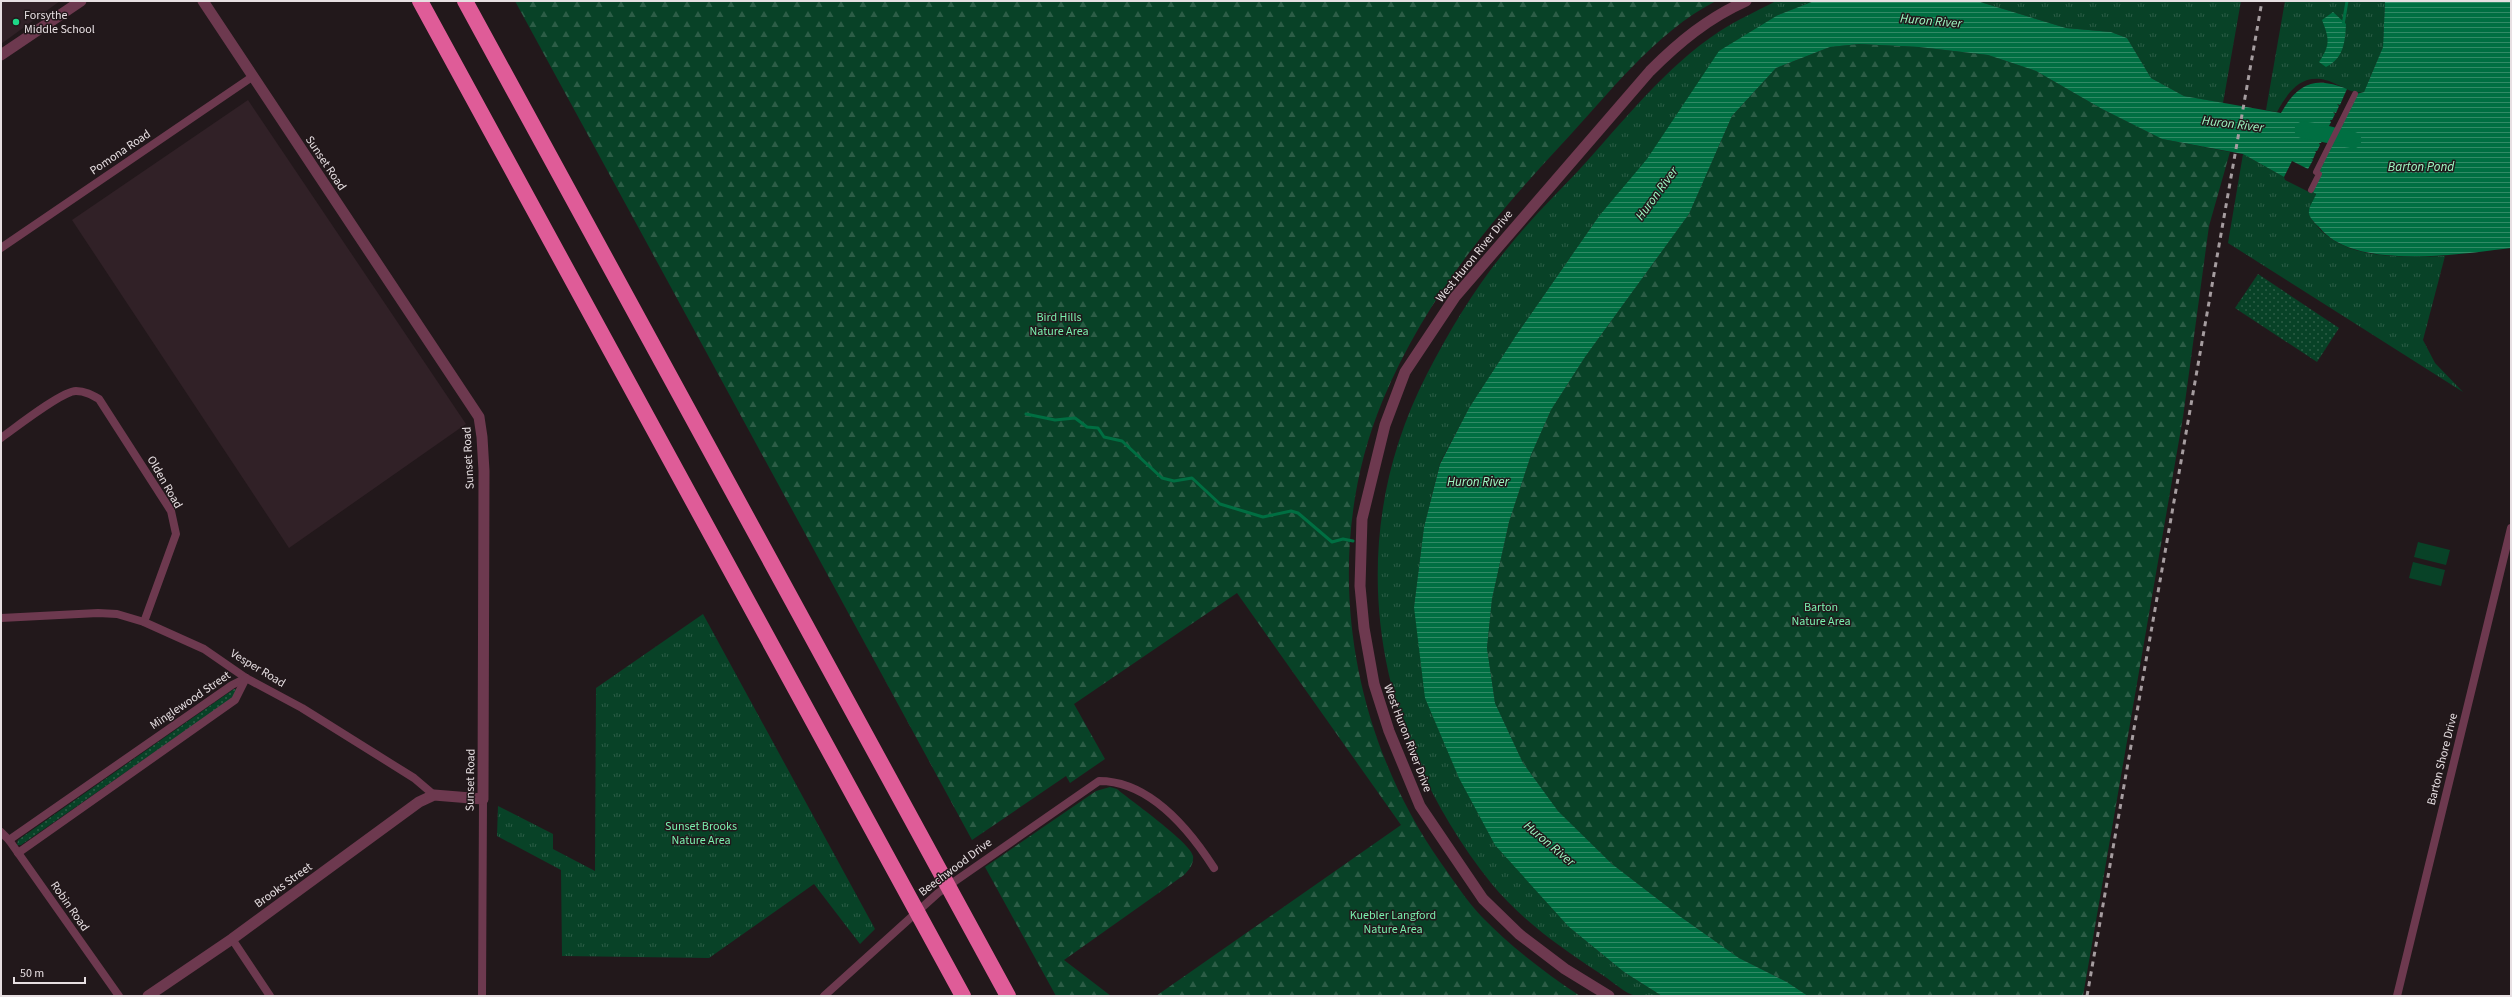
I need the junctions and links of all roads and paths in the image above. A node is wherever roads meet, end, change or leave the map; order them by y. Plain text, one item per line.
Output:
1 (81, 1) edge
2 (203, 1) edge
3 (420, 1) edge
4 (465, 1) edge
5 (1746, 1) edge
6 (1, 55) edge
7 (252, 77) junction
8 (2355, 94) dead end
9 (2311, 190) dead end
10 (1, 248) edge
11 (1, 438) edge
12 (2511, 528) edge
13 (1, 618) edge
14 (144, 622) junction
15 (246, 678) junction
16 (434, 795) junction
17 (483, 799) junction
18 (1, 832) edge
19 (9, 840) junction
20 (18, 853) junction
21 (1214, 868) dead end
22 (232, 939) junction
23 (119, 996) edge
24 (148, 996) edge
25 (270, 996) edge
26 (482, 996) edge
27 (824, 996) edge
28 (963, 996) edge
29 (1008, 996) edge
30 (1609, 996) edge
31 (2397, 996) edge

1 - 6 street
2 - 7 street, Sunset Road
3 - 28 highway
4 - 29 highway
5 - 30 street, West Huron River Drive
7 - 10 street, Pomona Road
7 - 17 street, Sunset Road
8 - 9 street
11 - 14 street, Olden Road
12 - 31 street, Barton Shore Drive
13 - 14 street, Vesper Road
14 - 15 street, Vesper Road
15 - 16 street, Vesper Road
15 - 19 street, Minglewood Street
15 - 20 street, Minglewood Street
16 - 17 street
16 - 22 street, Brooks Street
17 - 26 street, Sunset Road
18 - 19 street, Robin Road
19 - 20 street, Robin Road
20 - 23 street, Robin Road
21 - 27 street, Beechwood Drive
22 - 24 street, Brooks Street
22 - 25 street

